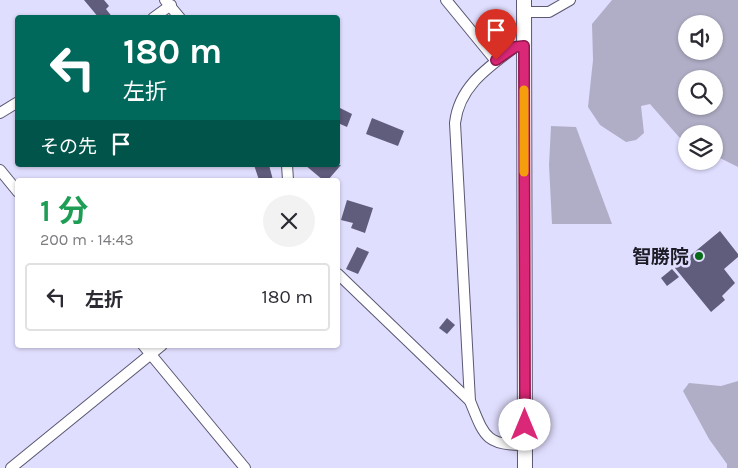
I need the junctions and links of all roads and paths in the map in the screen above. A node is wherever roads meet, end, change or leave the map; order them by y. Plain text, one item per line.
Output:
1 (446, 0) edge
2 (570, 0) edge
3 (168, 2) edge
4 (524, 6) edge
5 (157, 15) edge
6 (178, 15) edge
7 (524, 46) junction
8 (496, 60) junction
9 (15, 104) edge
10 (0, 113) edge
11 (0, 170) edge
12 (15, 188) edge
13 (340, 276) edge
14 (145, 348) edge
15 (158, 348) edge
16 (150, 354) junction
17 (470, 401) junction
18 (525, 445) junction
19 (11, 468) edge
20 (245, 468) edge
21 (525, 468) edge

1 - 8 street
2 - 4 street
3 - 5 street
3 - 6 street
4 - 7 street
7 - 8 street
7 - 18 street
8 - 17 street
9 - 10 street
11 - 12 street
13 - 17 street
14 - 16 street
15 - 16 street
16 - 19 street
16 - 20 street
17 - 18 street
18 - 21 street

